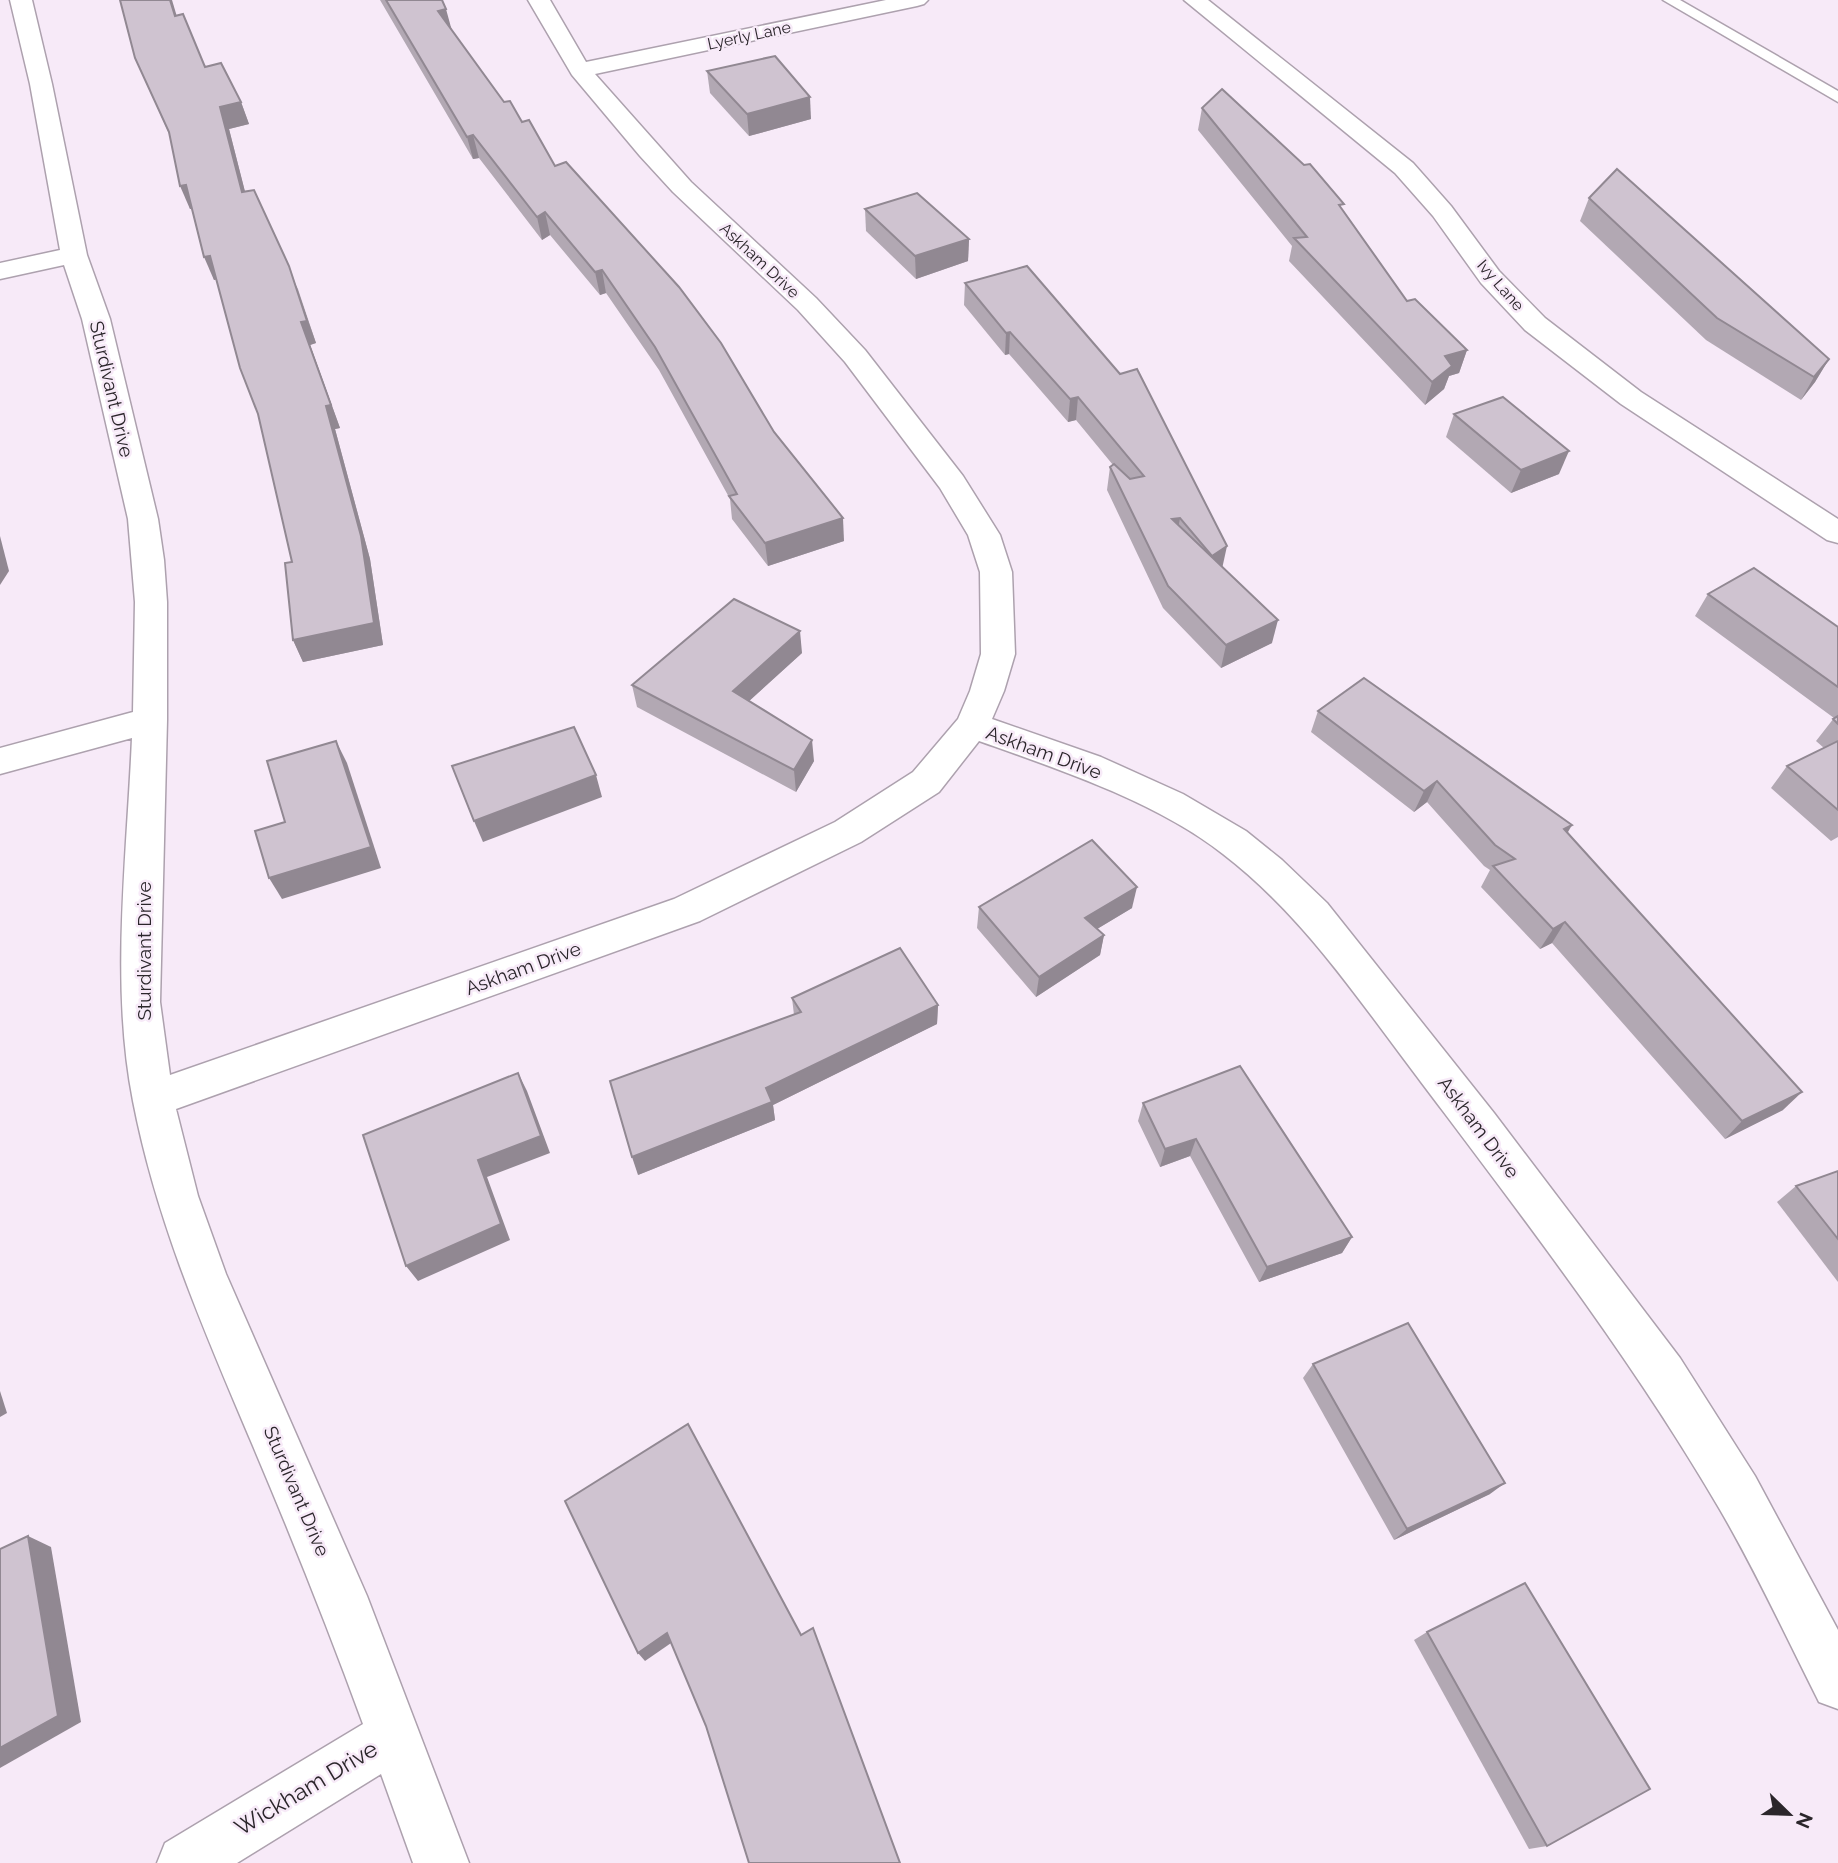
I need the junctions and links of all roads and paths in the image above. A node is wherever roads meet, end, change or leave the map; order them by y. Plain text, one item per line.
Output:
1 (21, 0) edge
2 (539, 0) edge
3 (918, 0) edge
4 (1195, 0) edge
5 (1670, 0) edge
6 (580, 70) junction
7 (1838, 97) edge
8 (74, 255) junction
9 (0, 271) edge
10 (1838, 533) edge
11 (150, 720) junction
12 (972, 725) junction
13 (0, 761) edge
14 (153, 1099) junction
15 (1838, 1683) edge
16 (393, 1736) junction
17 (185, 1863) edge
18 (441, 1863) edge

1 - 8 street, Sturdivant Drive
2 - 6 street, Askham Drive
3 - 6 street, Lyerly Lane
4 - 10 street, Ivy Lane
5 - 7 lane
6 - 12 street, Askham Drive
8 - 9 street
8 - 11 street, Sturdivant Drive
11 - 13 street
11 - 14 street, Sturdivant Drive
12 - 14 street, Askham Drive
12 - 15 street, Askham Drive
14 - 16 street, Sturdivant Drive
16 - 17 street, Wickham Drive
16 - 18 street, Sturdivant Drive

